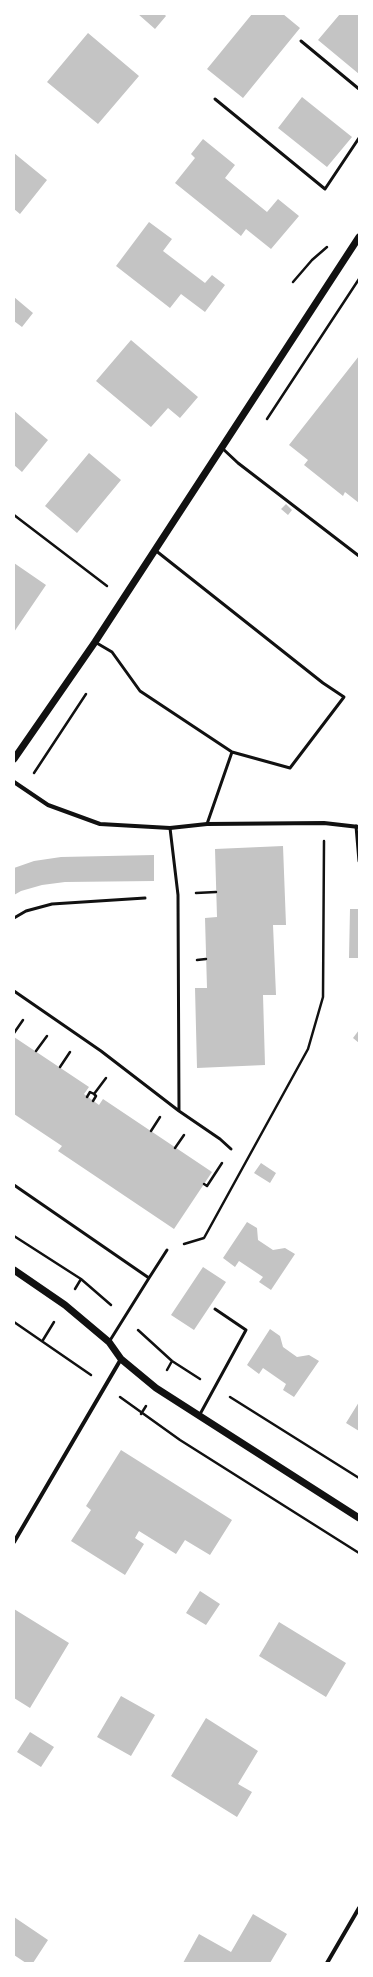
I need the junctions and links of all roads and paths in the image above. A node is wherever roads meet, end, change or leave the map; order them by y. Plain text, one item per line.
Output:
1 (301, 41) dead end
2 (359, 89) edge
3 (215, 99) dead end
4 (359, 138) edge
5 (359, 236) edge
6 (327, 247) dead end
7 (293, 282) dead end
8 (221, 448) junction
9 (14, 515) edge
10 (155, 550) junction
11 (359, 556) edge
12 (124, 598) junction
13 (95, 642) junction
14 (232, 752) junction
15 (14, 759) edge
16 (14, 782) edge
17 (324, 823) junction
18 (207, 824) junction
19 (358, 826) edge
20 (170, 828) junction
21 (359, 861) edge
22 (145, 898) dead end
23 (14, 918) edge
24 (14, 991) edge
25 (117, 1063) junction
26 (94, 1094) junction
27 (87, 1097) dead end
28 (93, 1101) dead end
29 (179, 1111) junction
30 (231, 1150) joint
31 (204, 1184) dead end
32 (14, 1185) edge
33 (14, 1236) edge
34 (166, 1250) joint
35 (14, 1270) edge
36 (149, 1278) junction
37 (215, 1309) dead end
38 (124, 1317) junction
39 (14, 1322) edge
40 (109, 1342) junction
41 (121, 1359) junction
42 (104, 1385) junction
43 (214, 1388) junction
44 (199, 1416) junction
45 (359, 1478) edge
46 (359, 1518) edge
47 (14, 1542) edge
48 (359, 1554) edge
49 (359, 1909) edge
50 (327, 1963) edge

1 - 2 lane
3 - 4 lane
5 - 8 street
6 - 7 path
8 - 10 street
8 - 11 lane
9 - 12 path
10 - 12 street
10 - 14 lane
12 - 13 street
13 - 14 lane
13 - 15 street
14 - 18 lane
16 - 20 street
17 - 18 street
17 - 19 street
17 - 34 path
18 - 20 street
19 - 21 lane
20 - 29 lane
22 - 23 lane
24 - 25 lane
25 - 26 path
25 - 29 lane
26 - 27 path
26 - 28 path
29 - 30 lane
30 - 31 path
32 - 36 lane
33 - 38 path
34 - 36 lane
35 - 40 street
36 - 38 lane
37 - 43 lane
38 - 40 lane
38 - 43 path
39 - 42 path
40 - 41 street
41 - 42 street
41 - 44 street
42 - 47 street
42 - 48 path
43 - 44 lane
43 - 45 path
44 - 46 street
49 - 50 street

